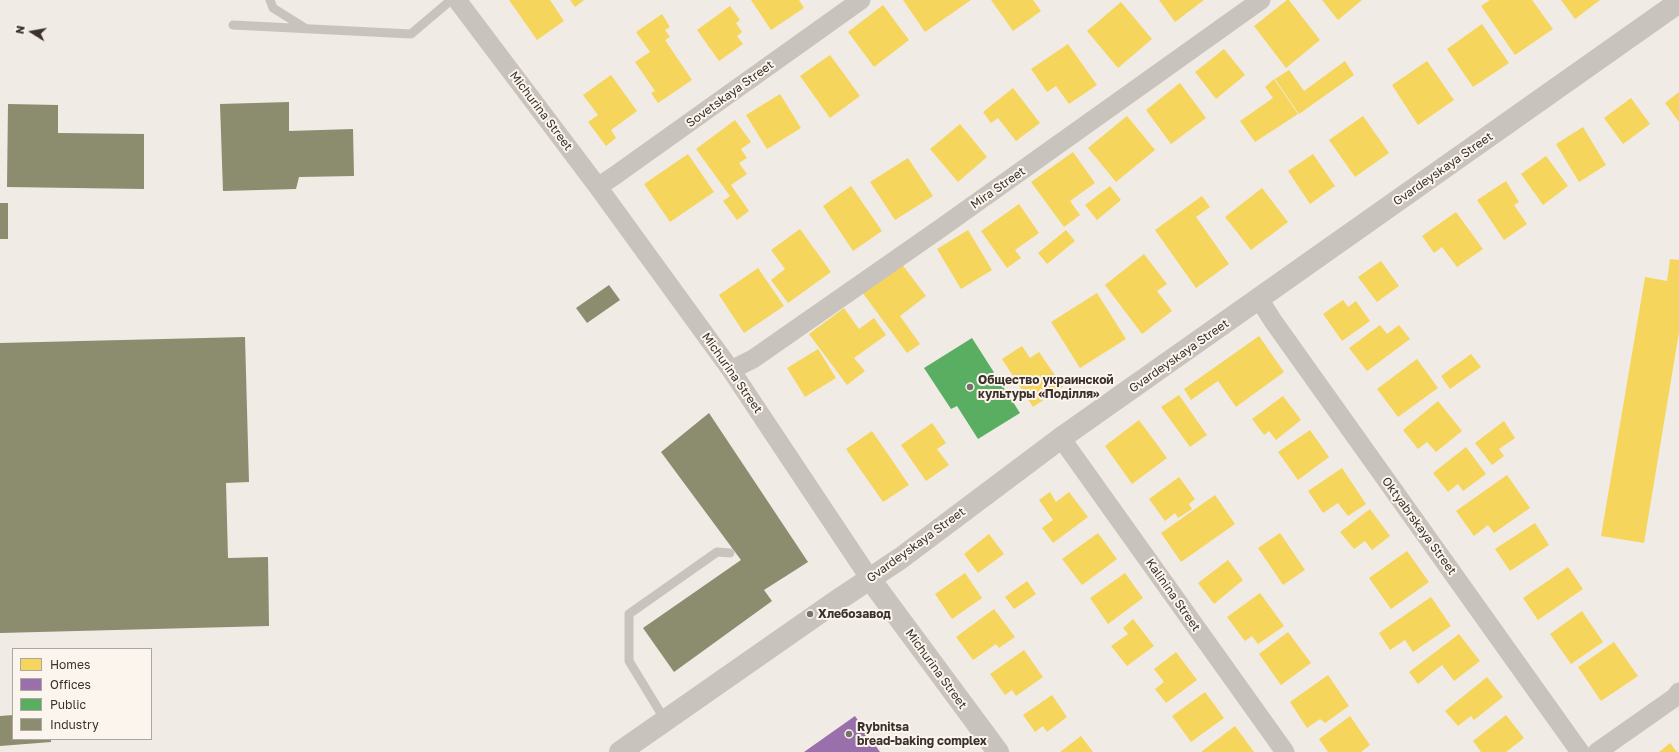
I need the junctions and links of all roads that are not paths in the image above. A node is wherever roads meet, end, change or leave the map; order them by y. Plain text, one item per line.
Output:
1 (270, 0) edge
2 (452, 0) edge
3 (457, 0) edge
4 (861, 0) edge
5 (1261, 0) edge
6 (1679, 2) edge
7 (233, 24) dead end
8 (307, 28) junction
9 (598, 187) junction
10 (1259, 299) junction
11 (731, 370) junction
12 (1061, 438) junction
13 (730, 553) dead end
14 (870, 579) junction
15 (1679, 692) edge
16 (665, 720) junction
17 (620, 752) edge
18 (998, 752) edge
19 (1285, 752) edge
20 (1580, 752) edge
21 (1597, 752) edge

1 - 8 lane
2 - 8 lane
3 - 9 street, Michurina Street
4 - 9 street, Sovetskaya Street
5 - 11 street, Mira Street
6 - 10 street, Gvardeyskaya Street
7 - 8 lane
9 - 11 street, Michurina Street
10 - 12 street, Gvardeyskaya Street
10 - 20 street, Oktyabrskaya Street
11 - 14 street, Michurina Street
12 - 14 street, Gvardeyskaya Street
12 - 19 street, Kalinina Street
13 - 16 lane
14 - 16 street, Gvardeyskaya Street
14 - 18 street, Michurina Street
15 - 21 street
16 - 17 street, Gvardeyskaya Street

